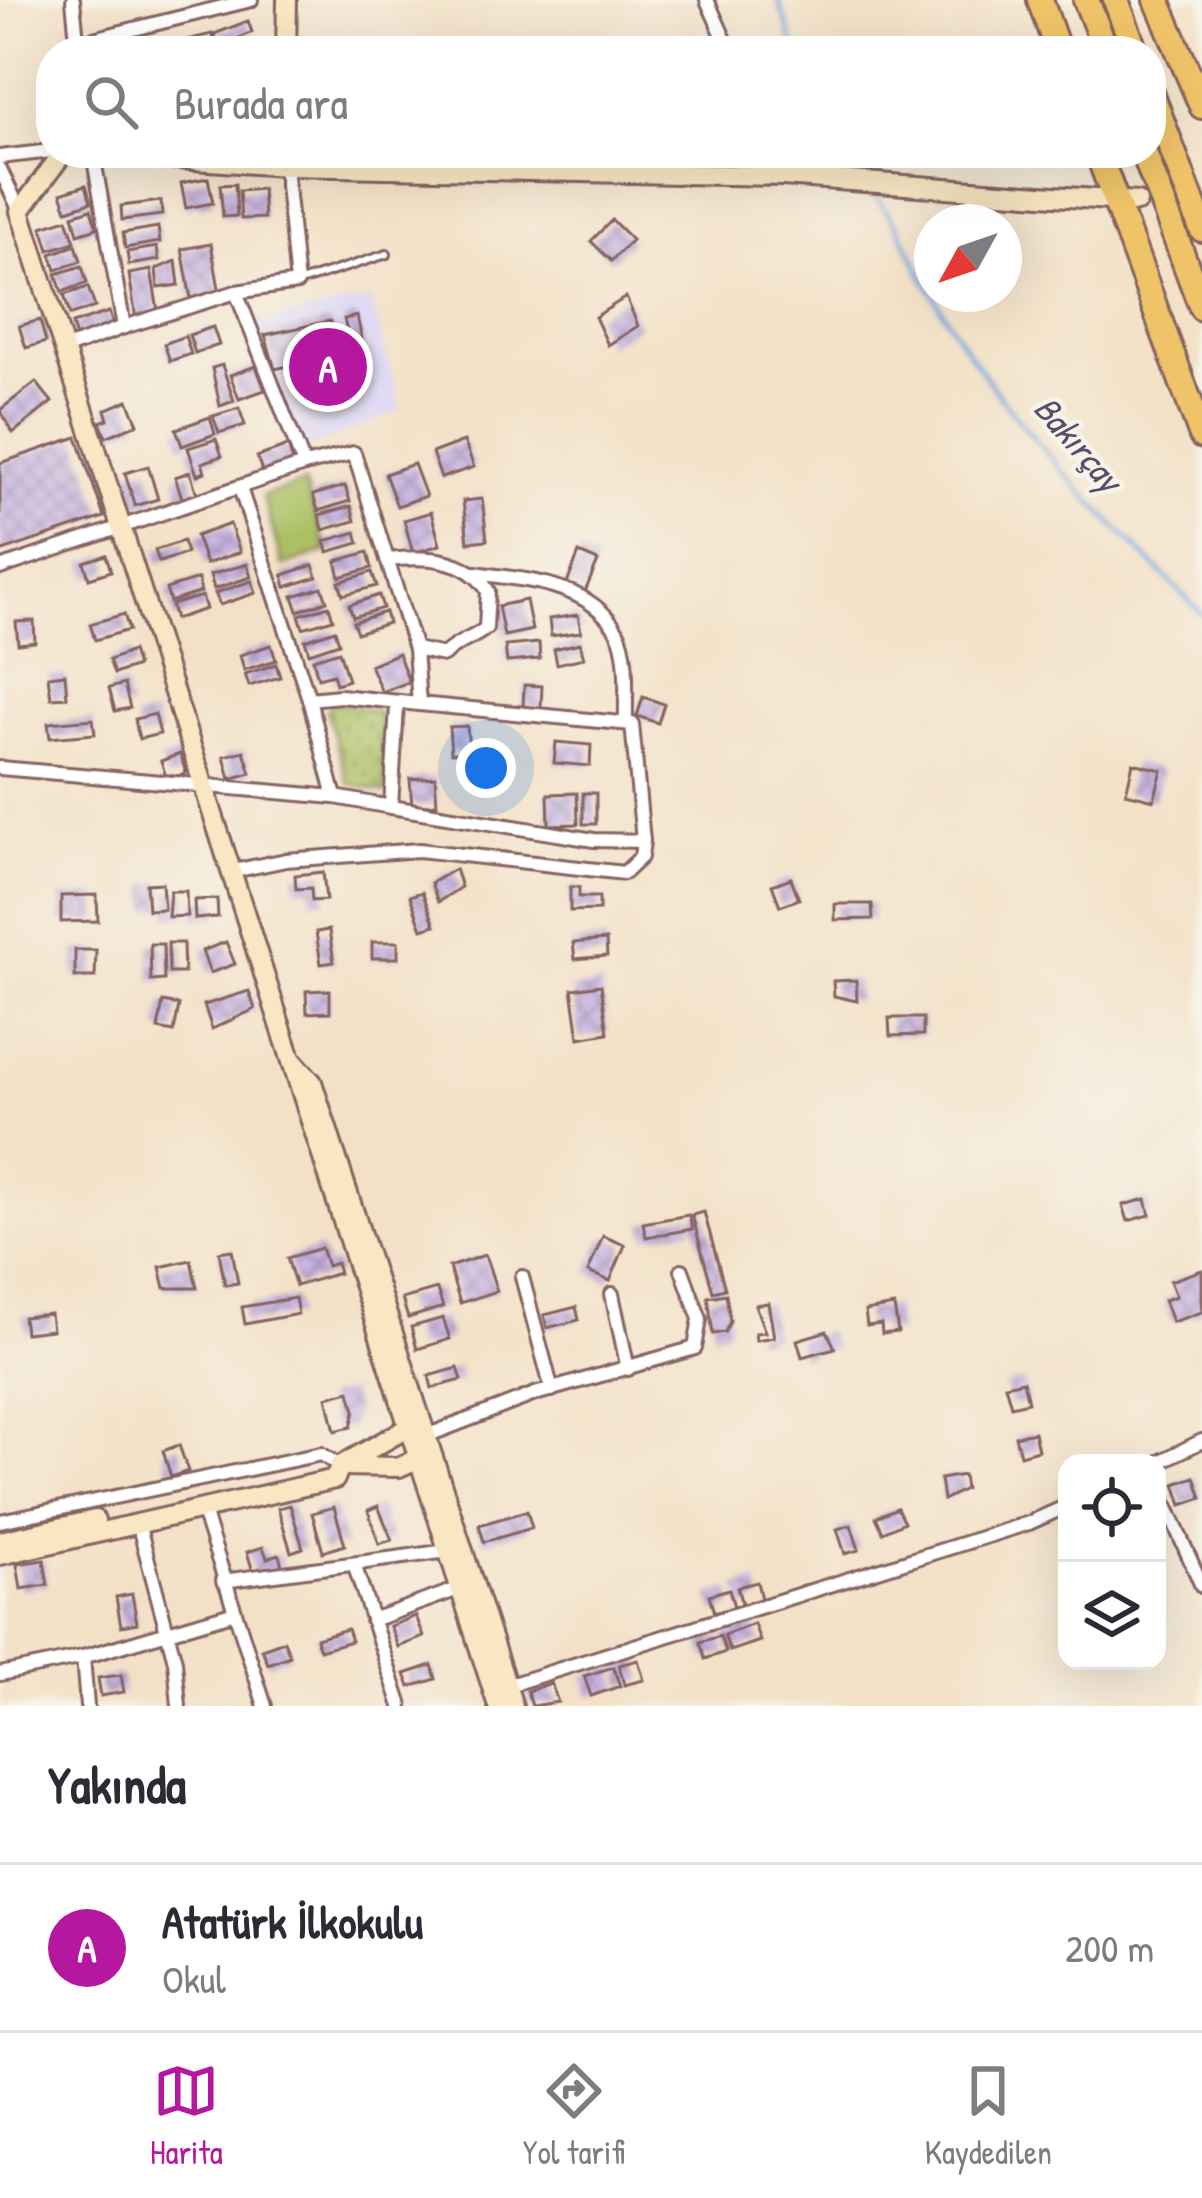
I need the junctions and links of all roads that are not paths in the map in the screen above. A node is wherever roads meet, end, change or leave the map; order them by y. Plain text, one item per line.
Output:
1 (73, 0) edge
2 (251, 0) edge
3 (287, 0) edge
4 (707, 0) edge
5 (1040, 0) edge
6 (1086, 0) edge
7 (1116, 0) edge
8 (1157, 0) edge
9 (77, 36) edge
10 (118, 36) edge
11 (286, 36) edge
12 (723, 36) edge
13 (1053, 36) edge
14 (1100, 36) edge
15 (1129, 36) edge
16 (1202, 106) edge
17 (1166, 133) edge
18 (36, 153) edge
19 (0, 157) edge
20 (52, 168) edge
21 (92, 168) edge
22 (286, 168) edge
23 (530, 168) edge
24 (771, 168) edge
25 (1107, 168) edge
26 (1150, 168) edge
27 (0, 169) edge
28 (775, 176) junction
29 (1126, 201) junction
30 (20, 211) junction
31 (1202, 229) edge
32 (387, 254) dead end
33 (297, 283) junction
34 (236, 292) junction
35 (1202, 308) edge
36 (124, 327) junction
37 (64, 349) junction
38 (1202, 436) edge
39 (304, 466) junction
40 (240, 488) junction
41 (118, 526) junction
42 (387, 560) junction
43 (0, 568) edge
44 (475, 573) junction
45 (415, 649) junction
46 (310, 699) junction
47 (419, 704) junction
48 (397, 706) junction
49 (626, 723) junction
50 (0, 768) edge
51 (205, 786) junction
52 (335, 797) junction
53 (391, 807) junction
54 (643, 841) junction
55 (233, 871) junction
56 (682, 1270) dead end
57 (522, 1277) dead end
58 (611, 1294) dead end
59 (628, 1369) junction
60 (552, 1390) junction
61 (421, 1439) junction
62 (1202, 1441) edge
63 (1166, 1459) edge
64 (340, 1466) junction
65 (1166, 1505) edge
66 (202, 1508) junction
67 (1058, 1510) edge
68 (0, 1521) edge
69 (138, 1523) junction
70 (0, 1541) edge
71 (448, 1551) junction
72 (0, 1555) edge
73 (354, 1564) junction
74 (223, 1581) junction
75 (1202, 1586) edge
76 (460, 1588) junction
77 (232, 1613) junction
78 (372, 1620) junction
79 (167, 1630) junction
80 (83, 1657) junction
81 (0, 1674) edge
82 (506, 1686) junction
83 (87, 1706) edge
84 (179, 1706) edge
85 (265, 1706) edge
86 (401, 1706) edge
87 (498, 1706) edge
88 (513, 1706) edge

1 - 9 street
2 - 10 street
3 - 11 main road
4 - 12 street
5 - 13 highway
6 - 14 highway
7 - 15 highway
8 - 16 highway
17 - 31 highway
18 - 19 street
20 - 30 main road
21 - 36 street
22 - 33 street
23 - 28 main road
24 - 28 street
25 - 29 highway
26 - 35 highway
27 - 30 street
28 - 29 main road
29 - 38 highway
30 - 37 main road
32 - 33 lane
33 - 34 street
34 - 36 street
34 - 39 street
36 - 37 street
37 - 41 main road
39 - 40 street
39 - 42 street
40 - 41 street
40 - 46 street
41 - 43 street
41 - 51 main road
42 - 44 street
42 - 45 street
44 - 45 street
44 - 49 street
45 - 47 street
46 - 48 street
46 - 52 street
47 - 48 street
47 - 49 street
48 - 53 street
49 - 54 street
50 - 51 street
51 - 52 street
51 - 55 main road
52 - 53 street
53 - 54 street
54 - 55 street
55 - 61 main road
56 - 59 street
57 - 60 street
58 - 59 street
59 - 60 street
60 - 61 street
61 - 64 main road
61 - 64 main road
61 - 71 main road
61 - 82 main road
62 - 63 street
64 - 66 main road
64 - 68 street
64 - 70 main road
65 - 75 street
66 - 69 main road
66 - 74 street
67 - 82 street
69 - 72 main road
69 - 79 street
71 - 73 street
71 - 76 main road
73 - 74 street
73 - 78 street
74 - 77 street
76 - 78 street
76 - 87 main road
77 - 79 street
77 - 85 street
78 - 86 street
79 - 80 street
79 - 84 street
80 - 81 street
80 - 83 street
82 - 88 main road

